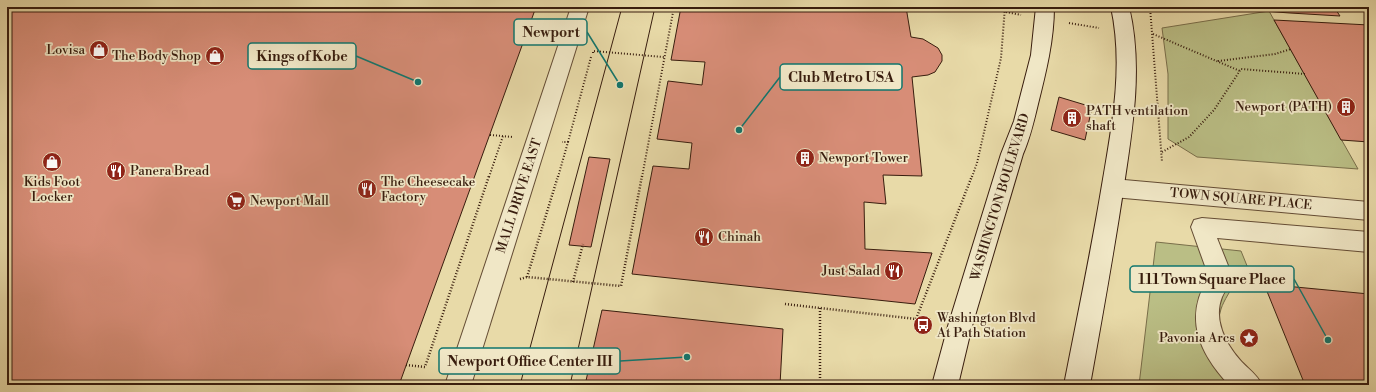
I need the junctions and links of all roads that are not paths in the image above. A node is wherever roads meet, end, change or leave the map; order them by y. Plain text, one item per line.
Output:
1 (580, 7) edge
2 (1120, 7) edge
3 (1034, 11) edge
4 (1113, 188) junction
5 (1369, 210) edge
6 (1369, 242) edge
7 (458, 385) edge
8 (945, 385) edge
9 (1077, 385) edge
10 (1249, 385) edge

1 - 7 street, MALL DRIVE EAST
2 - 4 street
3 - 8 street, WASHINGTON BOULEVARD
4 - 5 street, TOWN SQUARE PLACE
4 - 9 street
6 - 10 street

